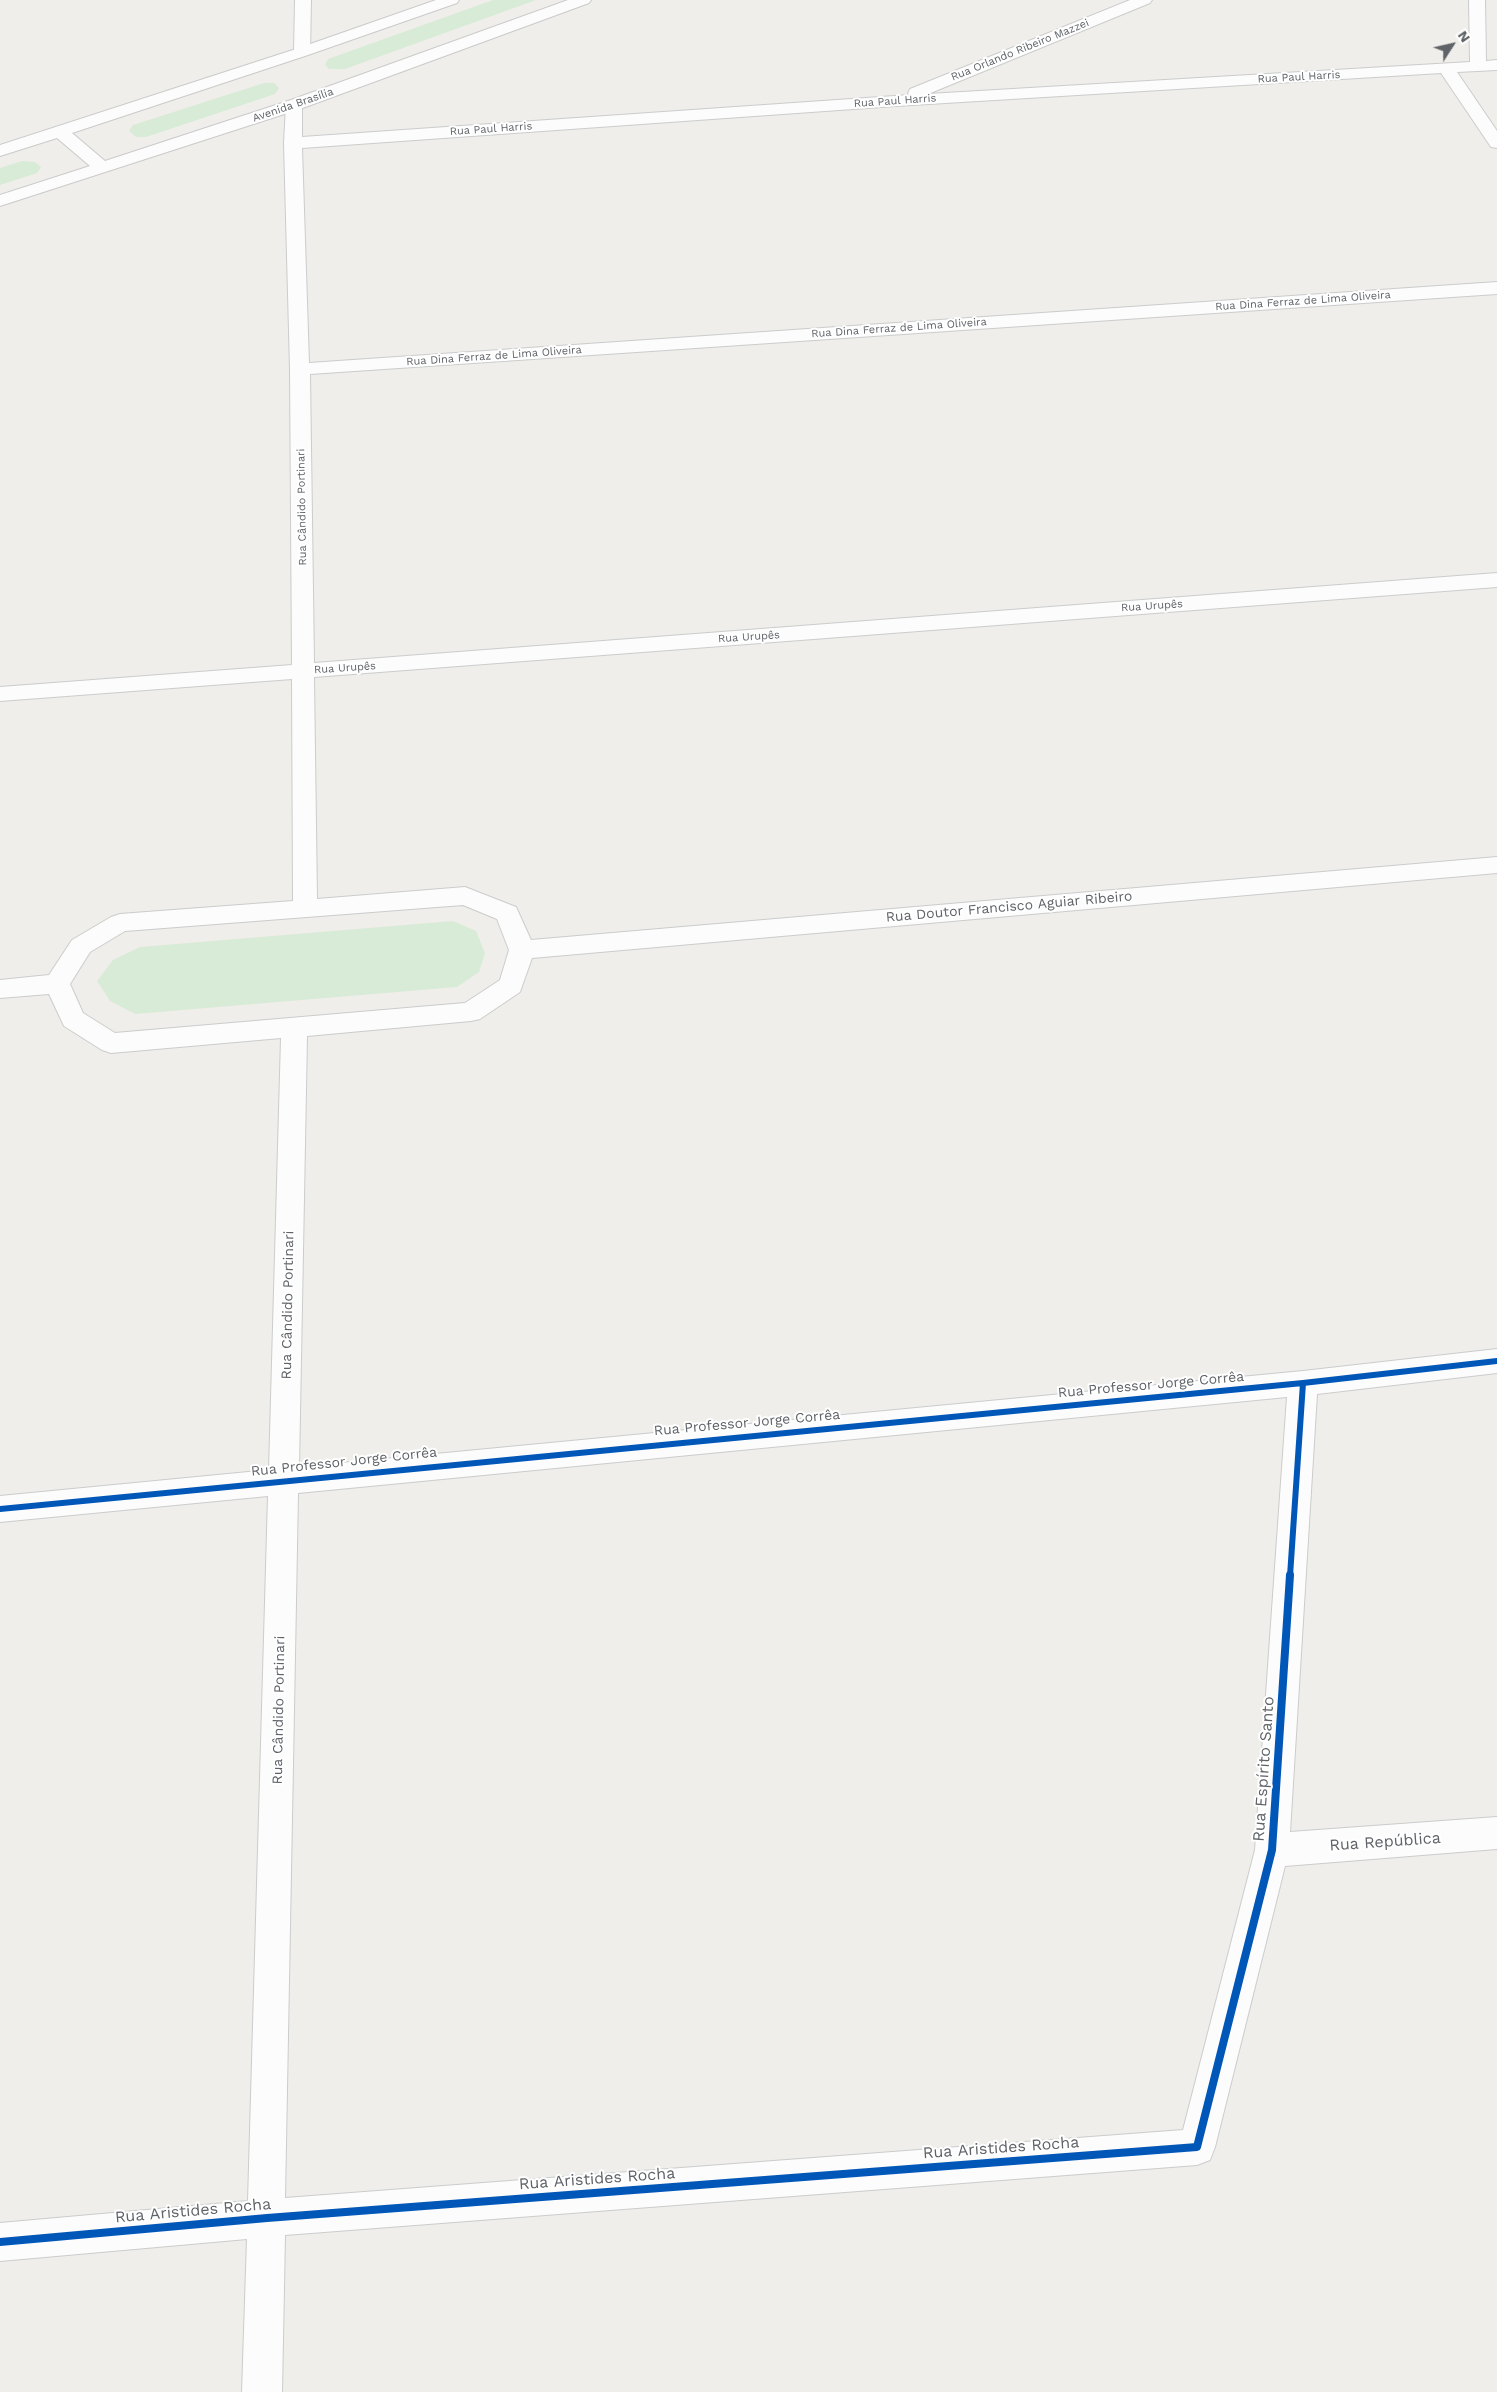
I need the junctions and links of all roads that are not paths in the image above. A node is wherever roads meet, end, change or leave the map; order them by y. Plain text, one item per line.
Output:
1 (303, 0) edge
2 (451, 0) edge
3 (583, 0) edge
4 (1144, 0) edge
5 (1477, 0) edge
6 (302, 52) junction
7 (1497, 65) edge
8 (1478, 66) junction
9 (1446, 68) junction
10 (896, 101) junction
11 (294, 105) junction
12 (60, 132) junction
13 (293, 143) junction
14 (1497, 143) edge
15 (0, 151) edge
16 (103, 168) junction
17 (0, 201) edge
18 (1497, 288) edge
19 (300, 369) junction
20 (1497, 580) edge
21 (303, 671) junction
22 (0, 694) edge
23 (1497, 865) edge
24 (305, 908) junction
25 (522, 950) junction
26 (56, 984) junction
27 (0, 989) edge
28 (294, 1028) junction
29 (1497, 1361) edge
30 (1303, 1383) junction
31 (284, 1480) junction
32 (0, 1509) edge
33 (1497, 1833) edge
34 (1272, 1850) junction
35 (1197, 2147) joint
36 (267, 2218) junction
37 (0, 2242) edge
38 (262, 2392) edge

1 - 6 street
2 - 6 street
3 - 11 street, Avenida Brasília
4 - 10 street, Rua Orlando Ribeiro Mazzei
5 - 8 street
6 - 12 street
7 - 8 street, Rua Paul Harris
8 - 9 street, Rua Paul Harris
9 - 10 street, Rua Paul Harris
9 - 14 street
10 - 13 street, Rua Paul Harris
11 - 13 street, Rua Cândido Portinari
11 - 16 street, Avenida Brasília
12 - 15 street
12 - 16 street
13 - 19 street, Rua Cândido Portinari
16 - 17 street, Avenida Brasília
18 - 19 street, Rua Dina Ferraz de Lima Oliveira
19 - 21 street, Rua Cândido Portinari
20 - 21 street, Rua Urupês
21 - 22 street, Rua Urupês
21 - 24 street, Rua Cândido Portinari
23 - 25 street, Rua Doutor Francisco Aguiar Ribeiro
24 - 25 street
24 - 26 street
25 - 28 street
26 - 27 street
26 - 28 street
28 - 31 street, Rua Cândido Portinari
29 - 30 street, Rua Professor Jorge Corrêa
30 - 31 street, Rua Professor Jorge Corrêa
30 - 34 street, Rua Espírito Santo
31 - 32 street, Rua Professor Jorge Corrêa
31 - 36 street, Rua Cândido Portinari
33 - 34 street, Rua República
34 - 35 street, Rua Espírito Santo
35 - 36 street, Rua Aristides Rocha
36 - 37 street, Rua Aristides Rocha
36 - 38 street, Rua Cândido Portinari

